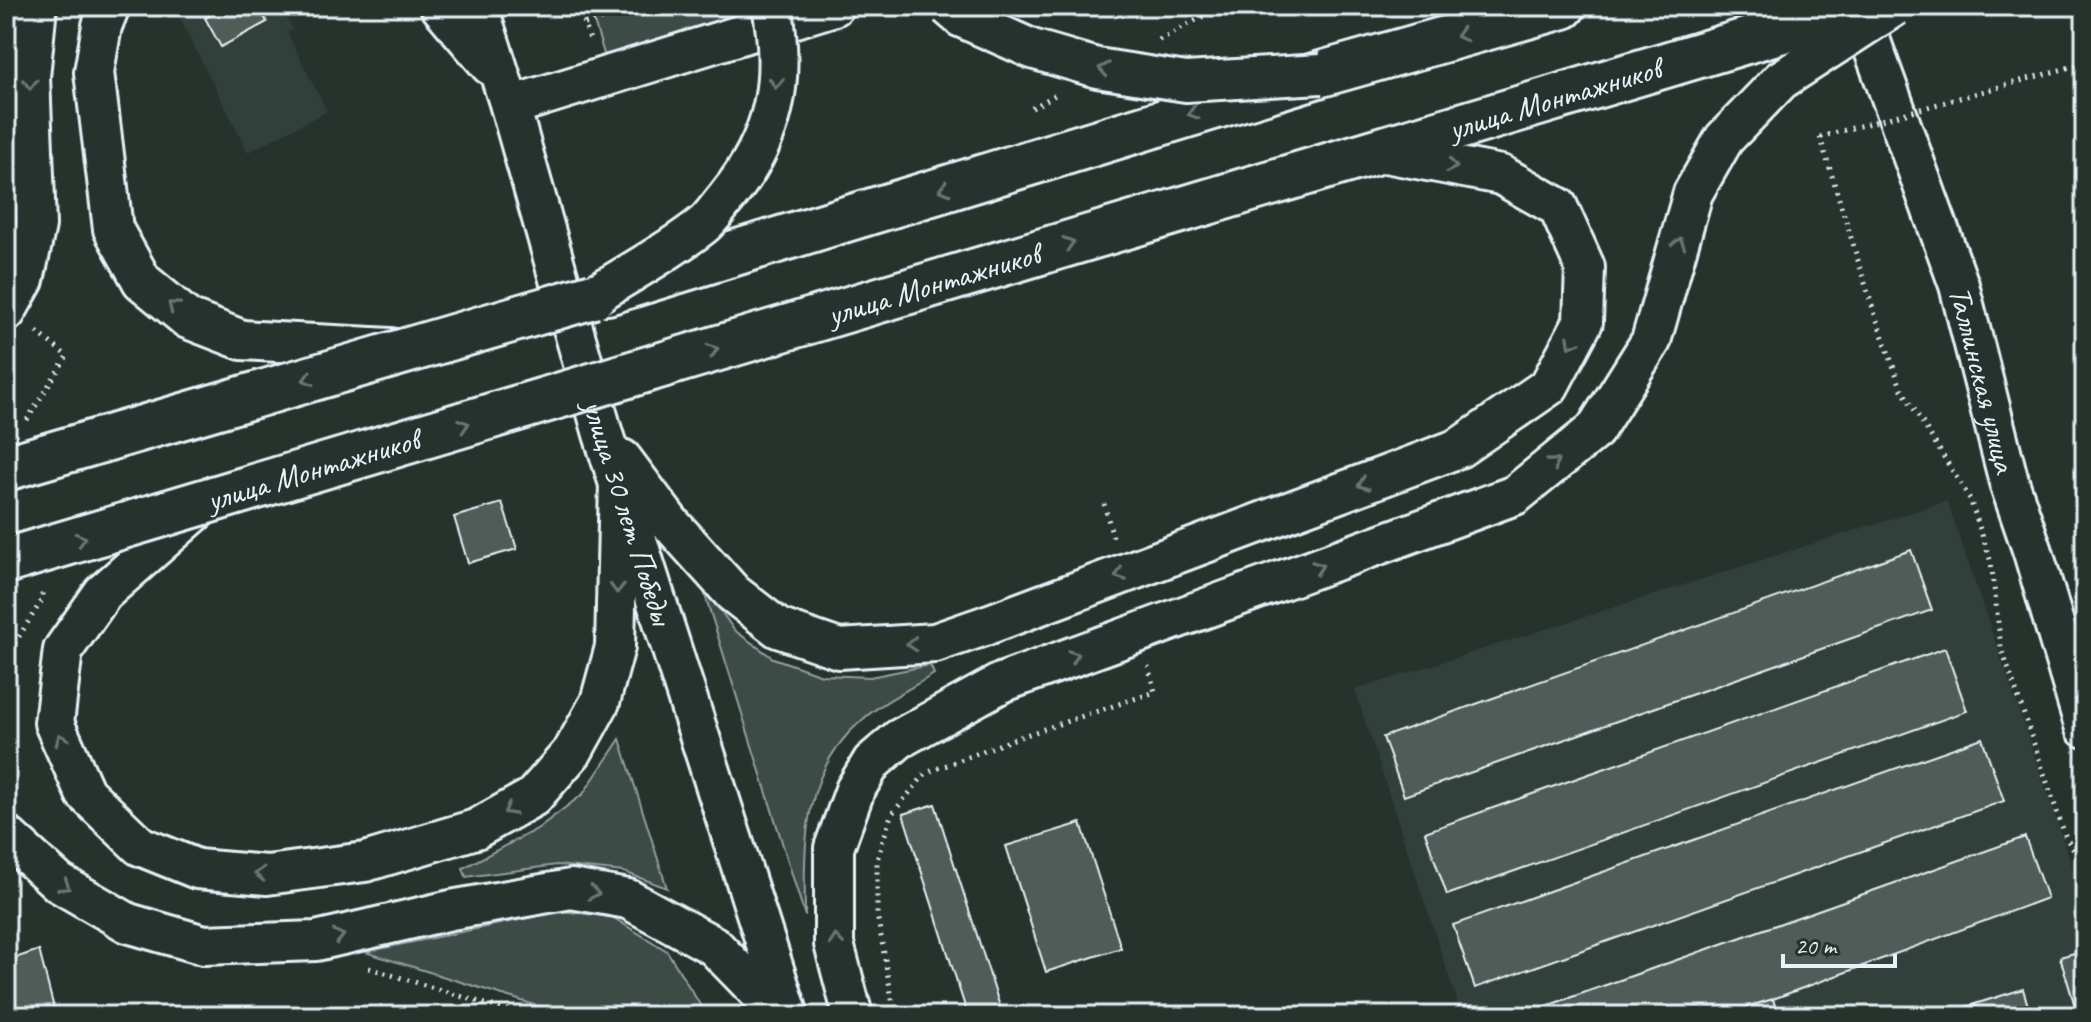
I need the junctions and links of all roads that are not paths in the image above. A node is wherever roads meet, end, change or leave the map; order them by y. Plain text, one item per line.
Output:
1 (37, 6) edge
2 (110, 6) edge
3 (440, 6) edge
4 (478, 6) edge
5 (772, 6) edge
6 (834, 6) edge
7 (948, 6) edge
8 (1563, 6) edge
9 (1895, 6) edge
10 (1862, 15) edge
11 (1321, 74) junction
12 (505, 92) junction
13 (1375, 151) junction
14 (593, 296) junction
15 (6, 312) edge
16 (410, 349) junction
17 (603, 434) junction
18 (6, 468) edge
19 (619, 482) junction
20 (205, 503) junction
21 (6, 561) edge
22 (2085, 728) edge
23 (6, 835) edge
24 (782, 1016) edge
25 (789, 1016) edge
26 (853, 1016) edge

1 -> 15 street
16 -> 2 street
3 - 12 street
4 - 12 street, улица 30 лет Победы
5 -> 14 street, bridge
6 - 12 street
11 -> 7 street, bridge
8 -> 11 main road
26 -> 9 street, bridge
10 - 13 main road, улица Монтажников, bridge
10 - 22 street, Таллинская улица
11 -> 14 main road, bridge
12 - 17 street, улица 30 лет Победы
13 -> 17 street, bridge
20 -> 13 main road, улица Монтажников, bridge
14 - 16 main road, bridge
16 -> 18 main road, bridge
17 - 19 street, улица 30 лет Победы
19 -> 20 street
19 - 25 street, улица 30 лет Победы
21 -> 20 main road, улица Монтажников, bridge
23 -> 24 street

